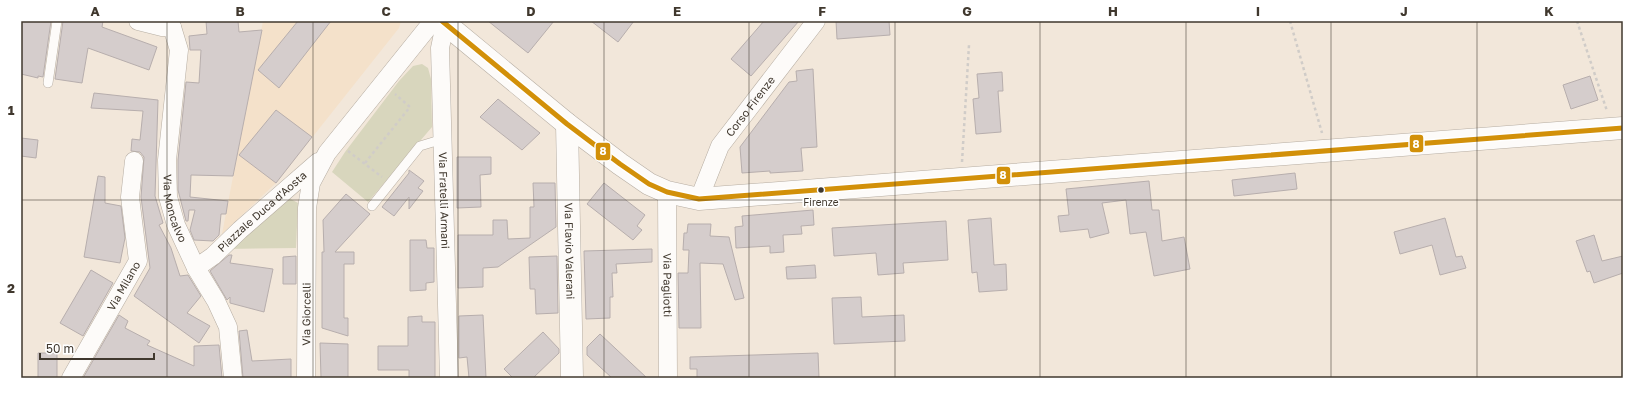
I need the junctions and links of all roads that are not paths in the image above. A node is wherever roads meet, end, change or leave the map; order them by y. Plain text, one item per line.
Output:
1 (57, 21) edge
2 (138, 21) edge
3 (816, 21) edge
4 (440, 22) edge
5 (176, 24) edge
6 (48, 83) dead end
7 (567, 124) junction
8 (1618, 129) edge
9 (443, 139) junction
10 (332, 147) junction
11 (134, 161) dead end
12 (667, 192) junction
13 (699, 199) junction
14 (372, 206) dead end
15 (307, 251) joint
16 (196, 268) junction
17 (71, 378) edge
18 (233, 378) edge
19 (306, 378) edge
20 (449, 378) edge
21 (572, 378) edge
22 (668, 378) edge

1 - 6 lane
2 - 5 street
3 - 13 street, Corso Firenze
4 - 7 street
4 - 9 street, Via Fratelli Armani
4 - 10 street, Piazzale Duca d'Aosta
5 - 16 street, Via Moncalvo
7 - 12 street
7 - 21 street, Via Flavio Valerani
8 - 13 street
9 - 14 lane
9 - 20 street, Via Fratelli Armani
10 - 15 street, Piazzale Duca d'Aosta
10 - 16 street, Piazzale Duca d'Aosta
11 - 17 street, Via Milano
12 - 13 street
12 - 22 street, Via Pagliotti
15 - 19 street, Via Giorcelli
16 - 18 street, Via Moncalvo

